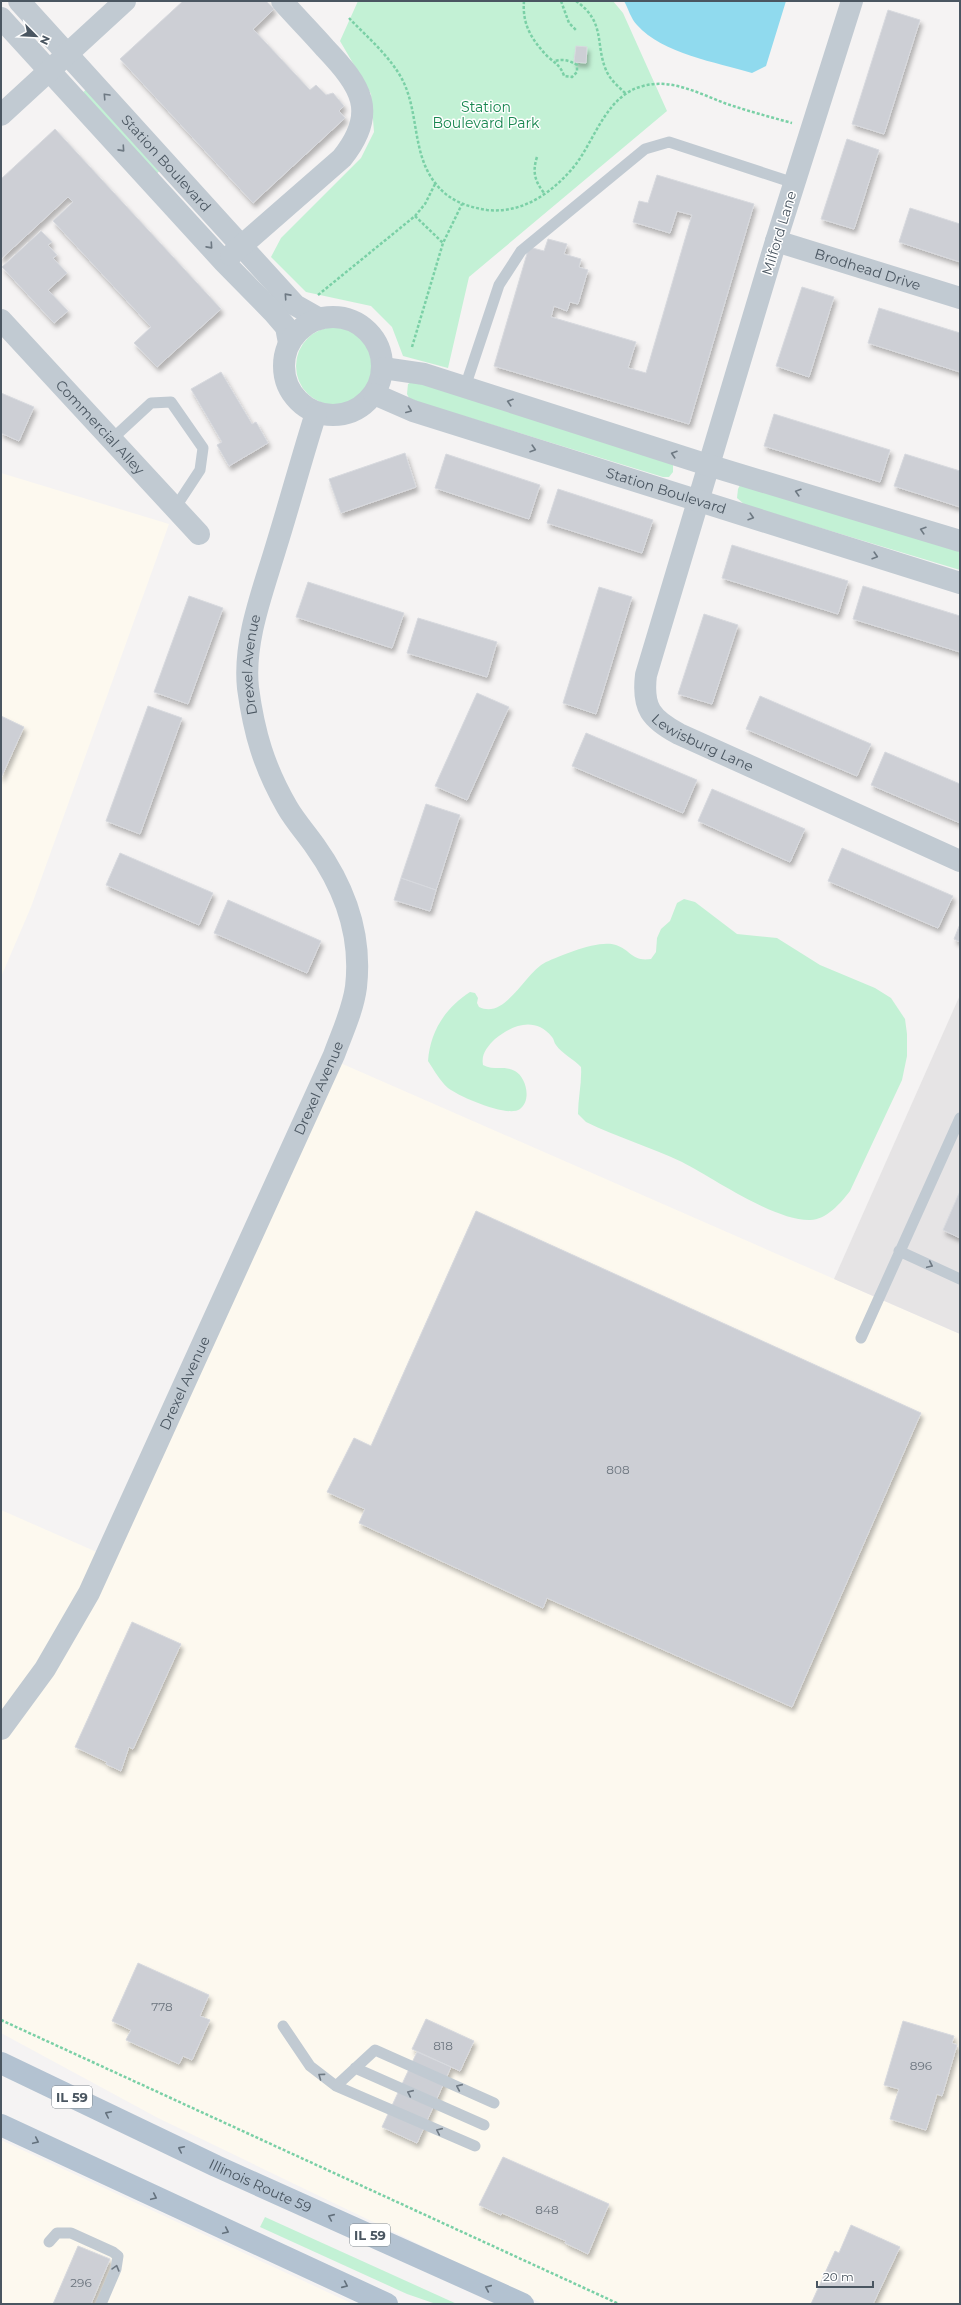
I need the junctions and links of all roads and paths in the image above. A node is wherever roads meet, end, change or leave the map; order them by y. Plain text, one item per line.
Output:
1 (19, 1) edge
2 (125, 1) edge
3 (282, 1) edge
4 (524, 1) edge
5 (561, 1) edge
6 (576, 1) edge
7 (852, 1) edge
8 (1, 18) edge
9 (349, 18) dead end
10 (576, 30) dead end
11 (68, 54) junction
12 (554, 61) junction
13 (50, 70) junction
14 (626, 94) junction
15 (1, 115) edge
16 (797, 124) dead end
17 (537, 157) dead end
18 (178, 175) junction
19 (794, 183) junction
20 (435, 184) junction
21 (160, 190) junction
22 (545, 194) junction
23 (462, 204) junction
24 (415, 216) junction
25 (776, 241) junction
26 (443, 243) junction
27 (242, 245) junction
28 (224, 262) junction
29 (960, 298) edge
30 (317, 308) junction
31 (1, 320) edge
32 (289, 343) junction
33 (412, 347) dead end
34 (383, 368) junction
35 (465, 387) junction
36 (374, 394) junction
37 (316, 413) junction
38 (112, 439) junction
39 (708, 464) junction
40 (697, 500) junction
41 (176, 508) junction
42 (199, 534) dead end
43 (960, 541) edge
44 (960, 583) edge
45 (960, 861) edge
46 (960, 1118) edge
47 (899, 1251) junction
48 (960, 1279) edge
49 (861, 1338) dead end
50 (1, 1729) edge
51 (1, 2020) edge
52 (283, 2026) dead end
53 (1, 2063) edge
54 (355, 2068) junction
55 (336, 2086) junction
56 (494, 2103) dead end
57 (1, 2125) edge
58 (484, 2125) dead end
59 (475, 2146) dead end
60 (49, 2242) dead end
61 (102, 2304) edge
62 (387, 2304) edge
63 (523, 2304) edge
64 (619, 2304) edge

1 - 11 street, Station Boulevard
2 - 11 street
3 - 27 street
4 - 12 path
5 - 10 path
6 - 14 path
7 - 19 street, Milford Lane
8 - 13 street, Station Boulevard
9 - 20 path
11 - 13 street
18 -> 11 street, Station Boulevard
12 - 12 path
13 - 15 street
13 -> 21 street, Station Boulevard
14 - 16 path
14 - 22 path
17 - 22 path
18 - 21 street
18 - 27 street, Station Boulevard
19 - 25 street, Milford Lane
19 - 35 lane
20 - 23 path
20 - 24 path
21 -> 28 street, Station Boulevard
22 - 23 path
23 - 26 path
24 - 26 path
24 - 30 path
25 - 29 street, Brodhead Drive
25 - 39 street, Milford Lane
26 - 33 path
27 - 28 street
30 -> 27 street, Station Boulevard
28 - 32 street, Station Boulevard
30 - 32 street
30 - 34 street
31 - 38 street, Commercial Alley
32 - 37 street
34 - 35 street
34 - 36 street
39 -> 35 street
36 - 37 street
36 -> 40 street, Station Boulevard
37 - 50 street, Drexel Avenue
38 - 41 street, Commercial Alley
38 - 41 lane
39 - 40 street, Milford Lane
43 -> 39 street
40 -> 44 street, Station Boulevard
40 - 45 street, Lewisburg Lane
41 - 42 street, Commercial Alley
46 - 47 lane
47 -> 48 lane
47 - 49 lane
51 - 64 path
55 -> 52 lane
63 -> 53 main road, Illinois Route 59 / IL 59
54 - 55 lane
56 -> 54 lane
58 -> 54 lane
59 -> 55 lane
57 -> 62 main road
61 -> 60 lane

